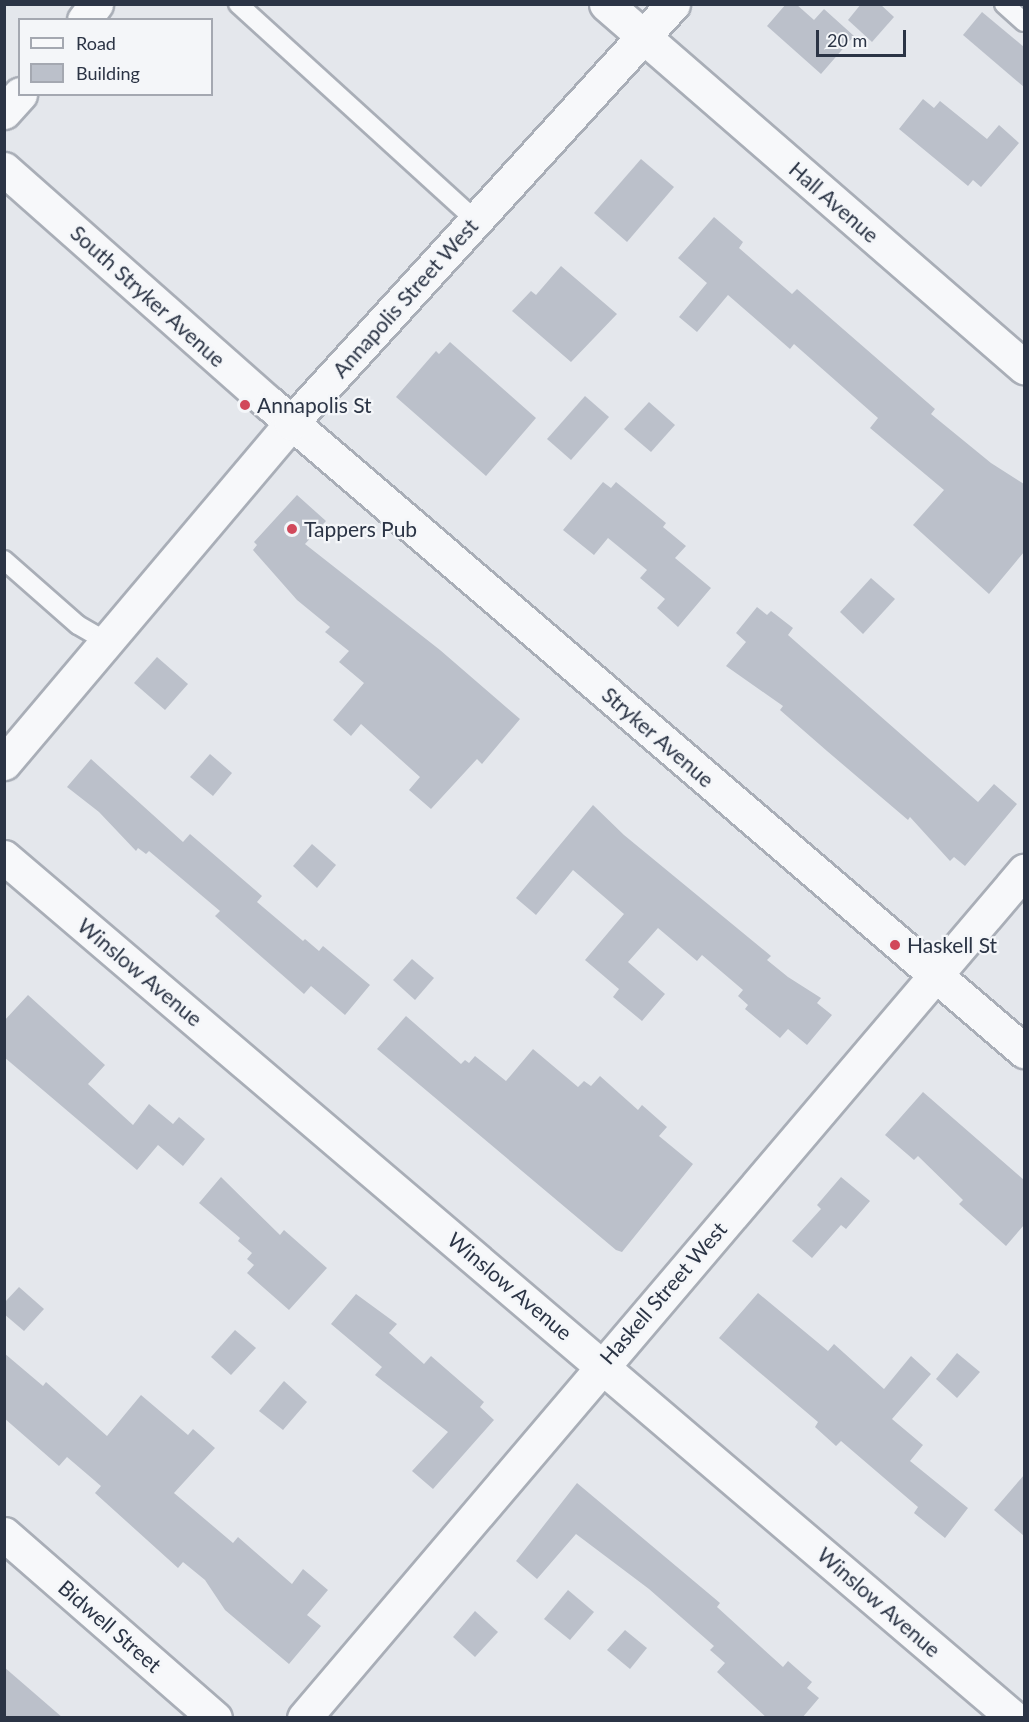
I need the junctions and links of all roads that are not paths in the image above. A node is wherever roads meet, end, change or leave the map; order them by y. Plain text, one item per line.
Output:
1 (96, 4) edge
2 (238, 4) edge
3 (606, 4) edge
4 (673, 4) edge
5 (1004, 4) edge
6 (86, 18) edge
7 (1024, 22) edge
8 (643, 37) junction
9 (18, 96) edge
10 (4, 112) edge
11 (4, 170) edge
12 (475, 220) junction
13 (1024, 367) edge
14 (291, 423) junction
15 (4, 560) edge
16 (108, 642) junction
17 (4, 762) edge
18 (4, 857) edge
19 (1024, 871) edge
20 (935, 976) junction
21 (1024, 1051) edge
22 (603, 1364) junction
23 (4, 1534) edge
24 (215, 1718) edge
25 (304, 1718) edge
26 (1014, 1718) edge

1 - 6 street
2 - 12 lane
3 - 8 street, Hall Avenue
4 - 8 street, Annapolis Street West
5 - 7 lane
8 - 12 street, Annapolis Street West
8 - 13 street, Hall Avenue
9 - 10 street
11 - 14 street, South Stryker Avenue
12 - 14 street, Annapolis Street West
14 - 16 street, Annapolis Street West
14 - 20 street, Stryker Avenue
15 - 16 lane
16 - 17 street, Annapolis Street West
18 - 22 street, Winslow Avenue
19 - 20 street, Haskell Street West
20 - 21 street, Stryker Avenue
20 - 22 street, Haskell Street West
22 - 25 street, Haskell Street West
22 - 26 street, Winslow Avenue
23 - 24 street, Bidwell Street

